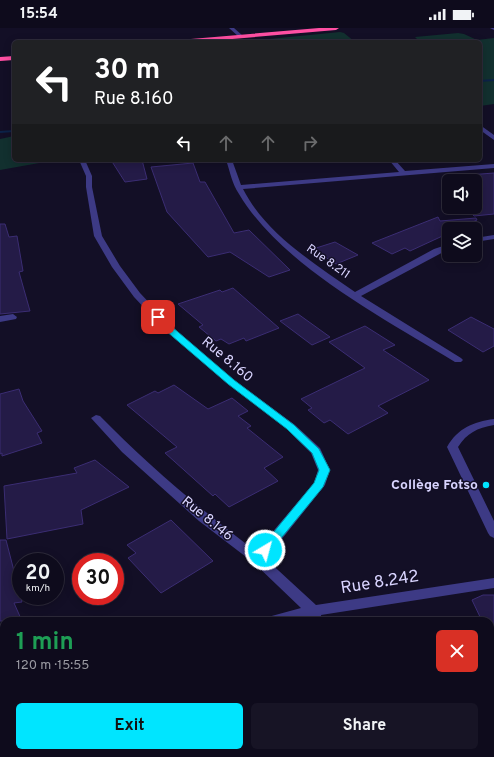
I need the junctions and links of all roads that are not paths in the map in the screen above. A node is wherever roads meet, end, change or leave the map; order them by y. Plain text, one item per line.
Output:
1 (231, 28) edge
2 (336, 28) edge
3 (242, 36) junction
4 (200, 40) edge
5 (12, 58) edge
6 (0, 59) edge
7 (482, 129) edge
8 (494, 138) edge
9 (83, 162) edge
10 (229, 162) edge
11 (394, 162) edge
12 (494, 166) edge
13 (402, 172) junction
14 (239, 187) junction
15 (494, 237) edge
16 (482, 239) edge
17 (442, 249) edge
18 (355, 296) junction
19 (13, 316) dead end
20 (0, 319) edge
21 (458, 360) dead end
22 (96, 418) dead end
23 (494, 422) edge
24 (494, 533) edge
25 (258, 560) junction
26 (494, 583) edge
27 (314, 616) edge

1 - 3 street
2 - 3 highway
3 - 4 highway
5 - 6 highway
7 - 8 street
9 - 25 street, Rue 8.160
10 - 14 street, Rue 8.211
11 - 13 street
12 - 13 street
13 - 14 street
14 - 18 street, Rue 8.211
15 - 16 street
17 - 18 street, Rue 8.211
18 - 21 street
19 - 20 street
22 - 25 street, Rue 8.146
23 - 24 street
25 - 27 street, Rue 8.146
26 - 27 street, Rue 8.242

